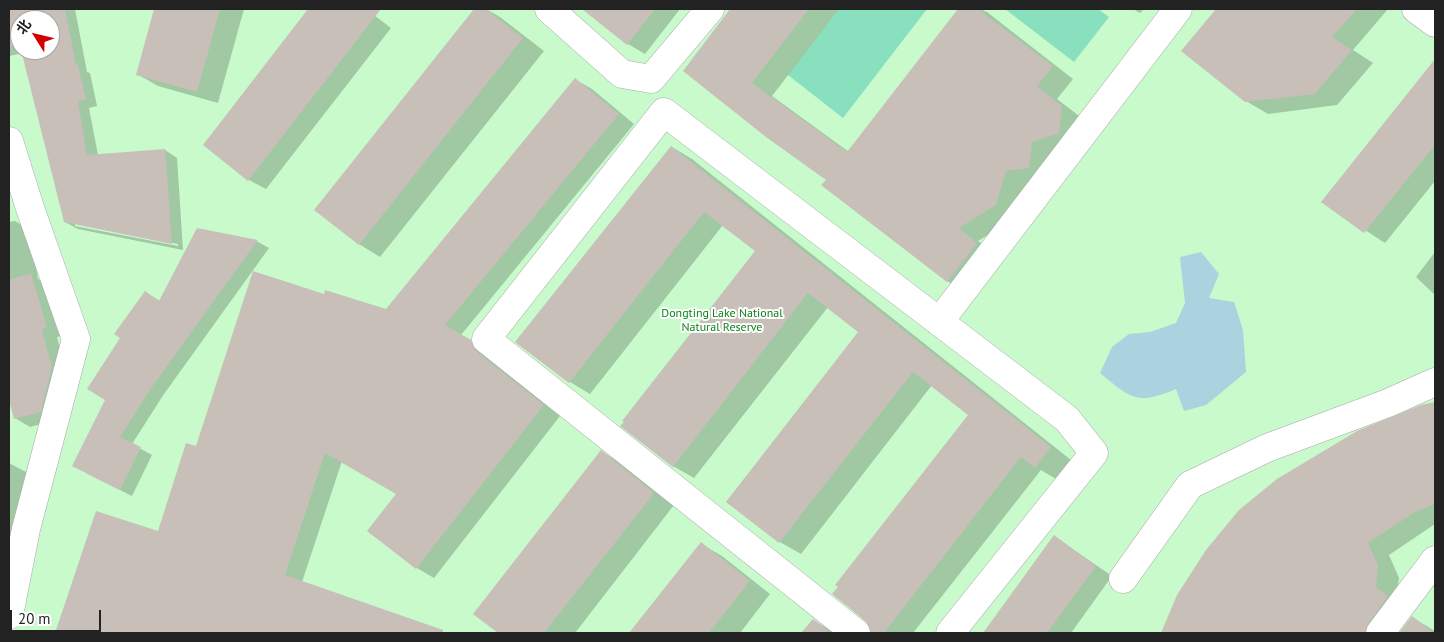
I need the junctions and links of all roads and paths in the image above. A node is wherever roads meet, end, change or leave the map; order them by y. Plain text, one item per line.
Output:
1 (549, 9) edge
2 (710, 9) edge
3 (1178, 9) edge
4 (1416, 9) edge
5 (1435, 23) edge
6 (651, 79) junction
7 (664, 112) junction
8 (9, 141) edge
9 (19, 209) edge
10 (939, 322) junction
11 (1435, 382) edge
12 (1435, 560) edge
13 (1123, 580) dead end
14 (9, 615) edge
15 (856, 633) edge
16 (950, 633) edge
17 (1380, 633) edge

1 - 6 street
2 - 6 street
3 - 10 street
4 - 5 street
6 - 7 street
7 - 10 street
7 - 15 street
8 - 9 street
9 - 14 street
10 - 16 street
11 - 13 street
12 - 17 street

